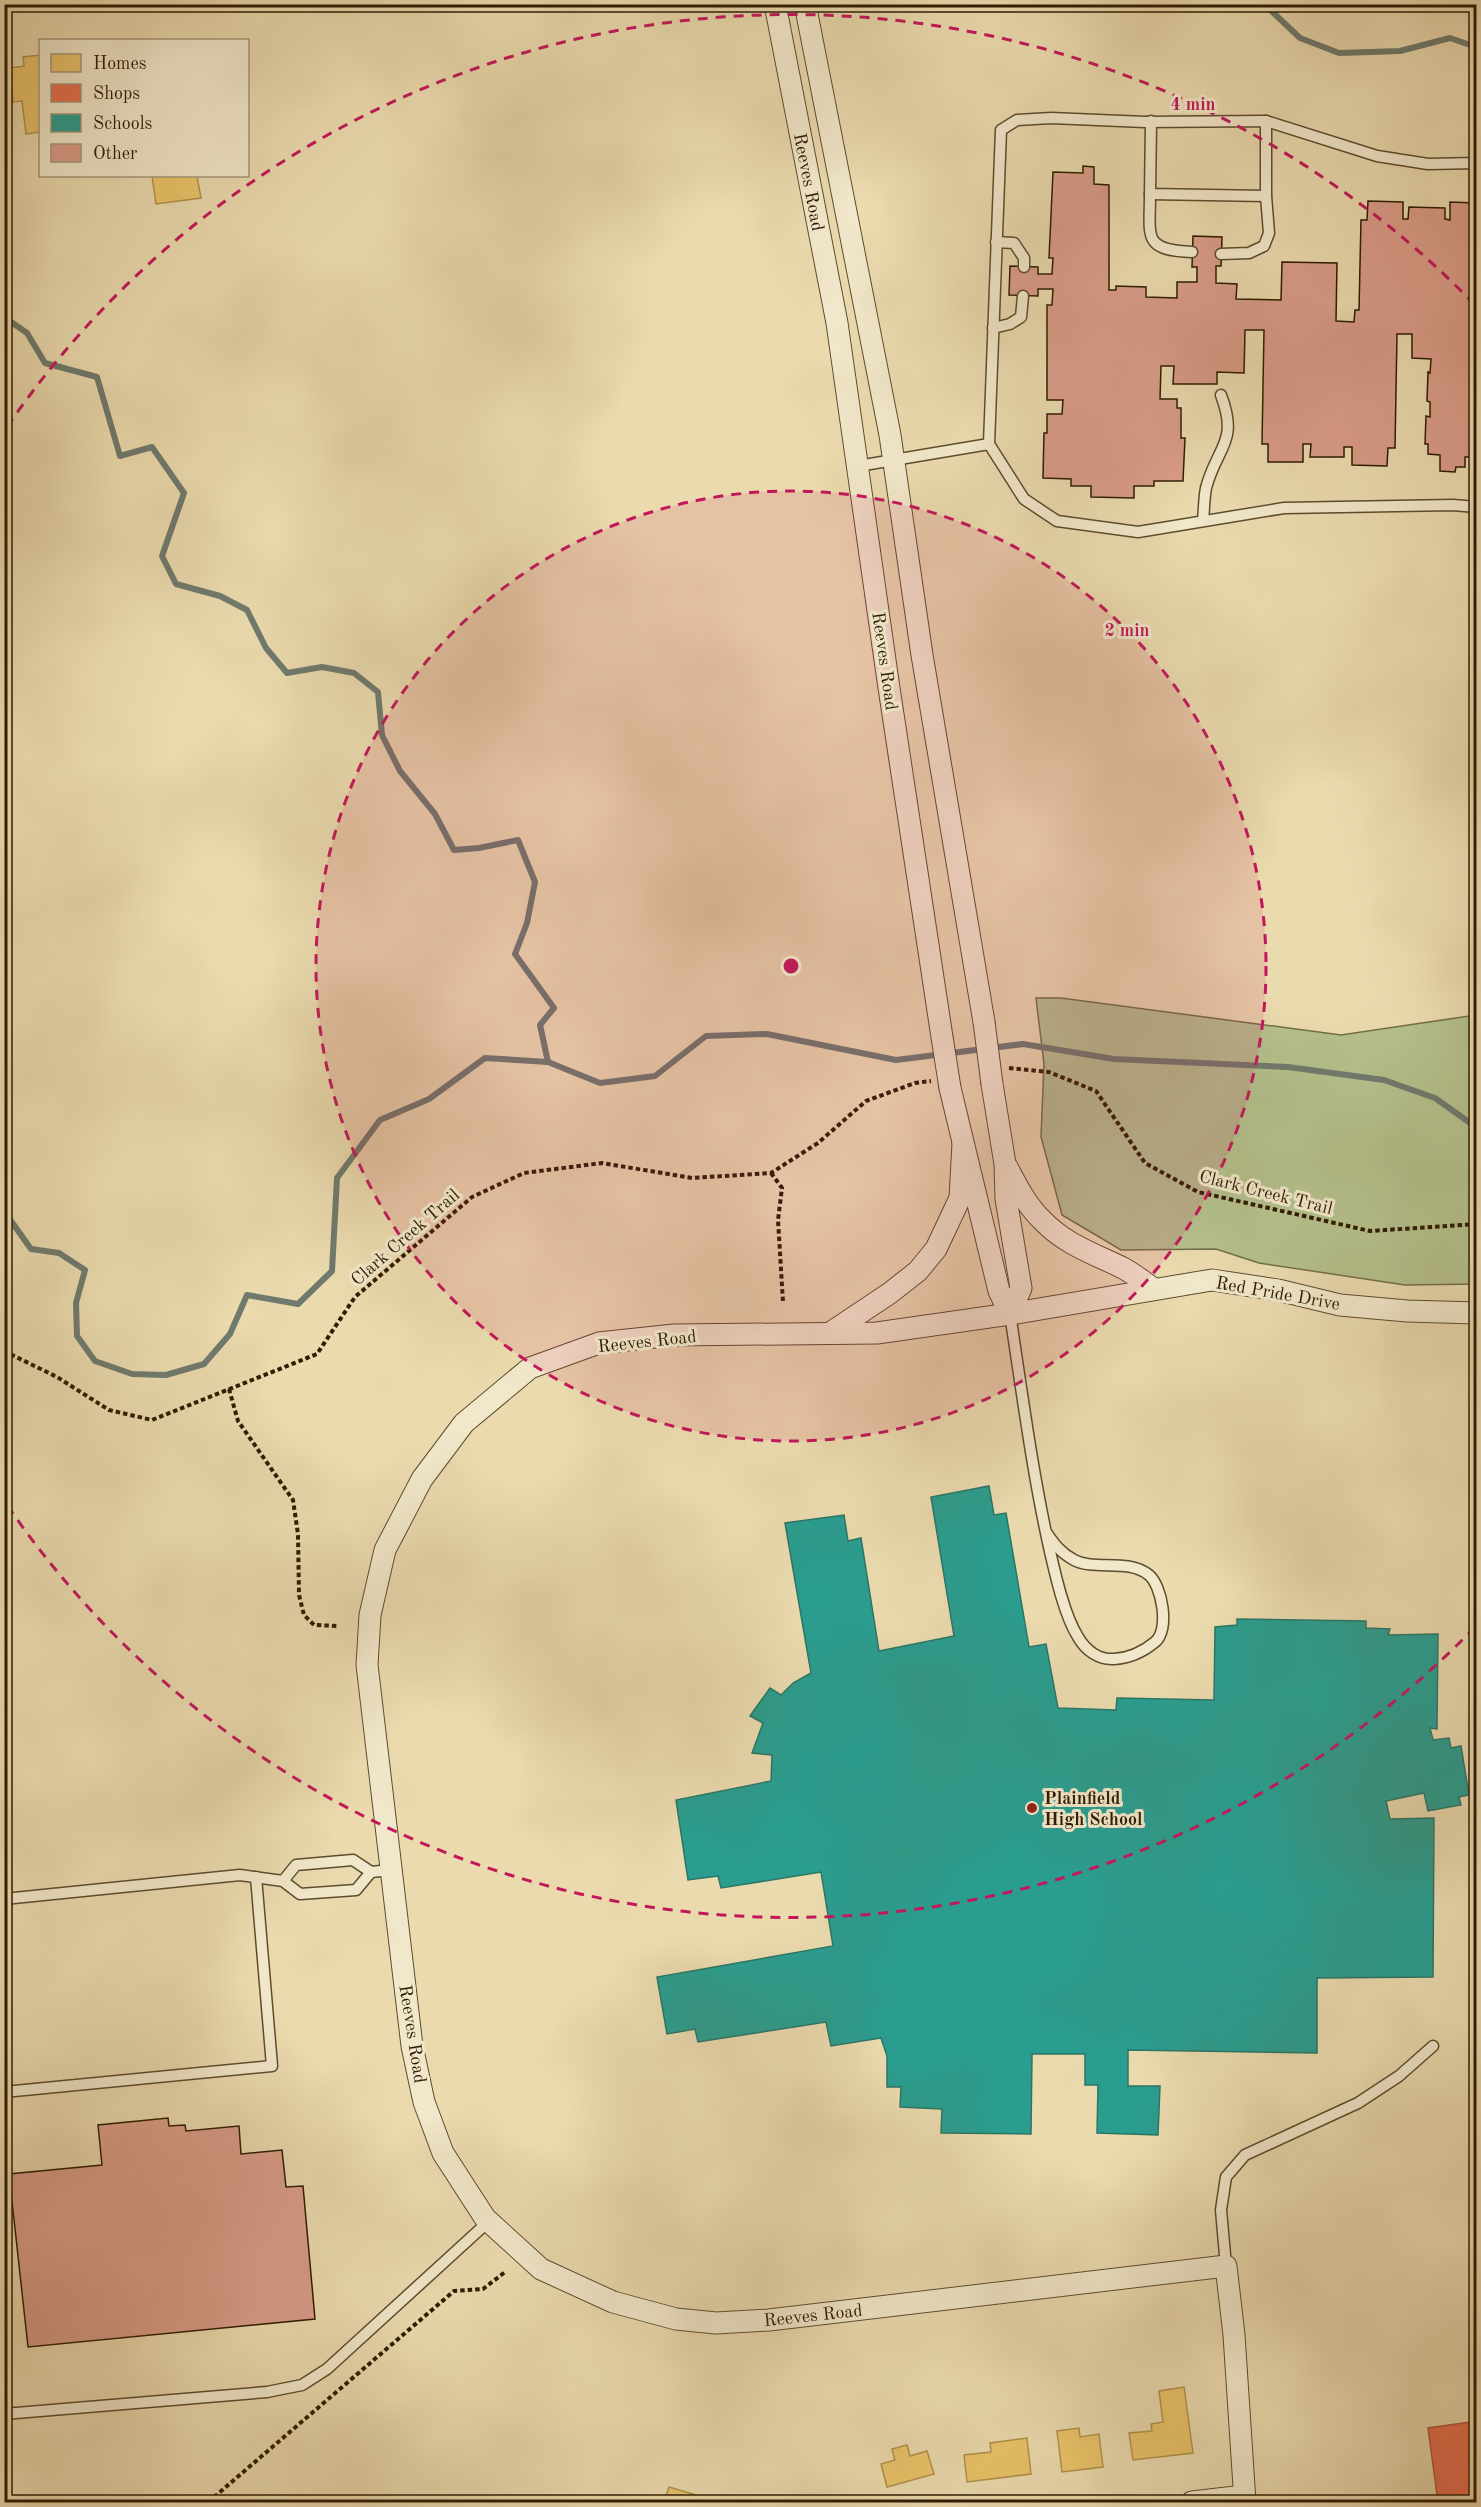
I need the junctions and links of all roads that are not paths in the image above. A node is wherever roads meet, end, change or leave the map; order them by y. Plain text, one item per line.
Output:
1 (775, 4) edge
2 (805, 4) edge
3 (1151, 121) junction
4 (1266, 121) junction
5 (1476, 163) edge
6 (1150, 194) junction
7 (1266, 196) junction
8 (996, 242) junction
9 (1192, 252) dead end
10 (1221, 254) dead end
11 (1024, 267) dead end
12 (1023, 296) dead end
13 (993, 328) junction
14 (1221, 395) dead end
15 (989, 444) junction
16 (894, 459) junction
17 (858, 466) junction
18 (1476, 507) edge
19 (1203, 521) junction
20 (963, 1143) junction
21 (1005, 1164) junction
22 (1154, 1290) junction
23 (1476, 1313) edge
24 (1010, 1314) junction
25 (830, 1333) junction
26 (1046, 1532) junction
27 (381, 1871) junction
28 (256, 1877) junction
29 (283, 1881) junction
30 (4, 1899) edge
31 (1433, 2046) dead end
32 (4, 2092) edge
33 (488, 2222) junction
34 (1226, 2266) junction
35 (4, 2415) edge
36 (1245, 2499) edge
37 (1192, 2502) edge

1 - 17 street, Reeves Road
2 - 16 street, Reeves Road
3 - 4 lane
3 - 6 lane
3 - 8 lane
4 - 5 lane
4 - 7 lane
6 - 7 lane
6 - 9 lane
7 - 10 lane
8 - 11 lane
8 - 13 lane
12 - 13 lane
13 - 15 lane
14 - 19 lane
15 - 16 lane
15 - 19 lane
16 - 17 lane
16 - 21 street, Reeves Road, bridge
17 - 20 street, Reeves Road, bridge
18 - 19 lane
20 - 24 street, Reeves Road
20 - 25 street
21 - 22 street
21 - 24 street, Reeves Road
22 - 23 street, Red Pride Drive
22 - 24 street, Red Pride Drive
24 - 25 street, Reeves Road
24 - 26 lane
25 - 27 street, Reeves Road
26 - 26 lane
27 - 29 lane
27 - 29 lane
27 - 33 street, Reeves Road
28 - 29 lane
28 - 30 lane
28 - 32 lane
31 - 34 lane
33 - 34 street, Reeves Road
33 - 35 lane
34 - 36 street
36 - 37 street

